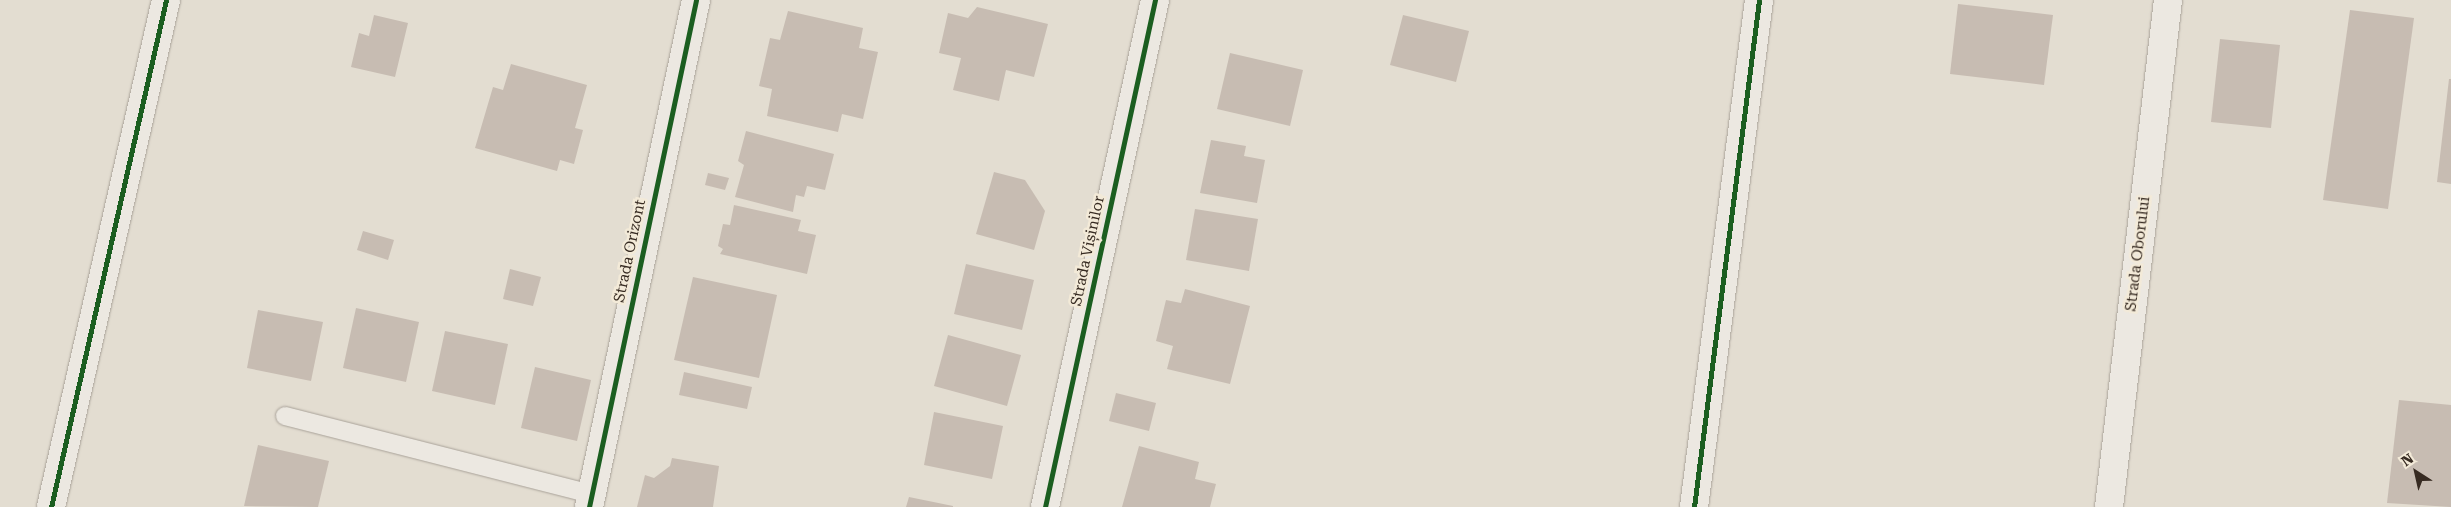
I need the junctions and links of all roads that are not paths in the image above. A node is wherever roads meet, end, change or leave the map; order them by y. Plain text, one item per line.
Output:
1 (166, 0) edge
2 (696, 0) edge
3 (1155, 0) edge
4 (1759, 0) edge
5 (2168, 0) edge
6 (285, 416) dead end
7 (590, 500) edge
8 (51, 507) edge
9 (1045, 507) edge
10 (1694, 507) edge
11 (2109, 507) edge

1 - 8 street
2 - 7 street, Strada Orizont
3 - 9 street, Strada Vișinilor
4 - 10 street
5 - 11 street, Strada Oborului
6 - 7 lane

